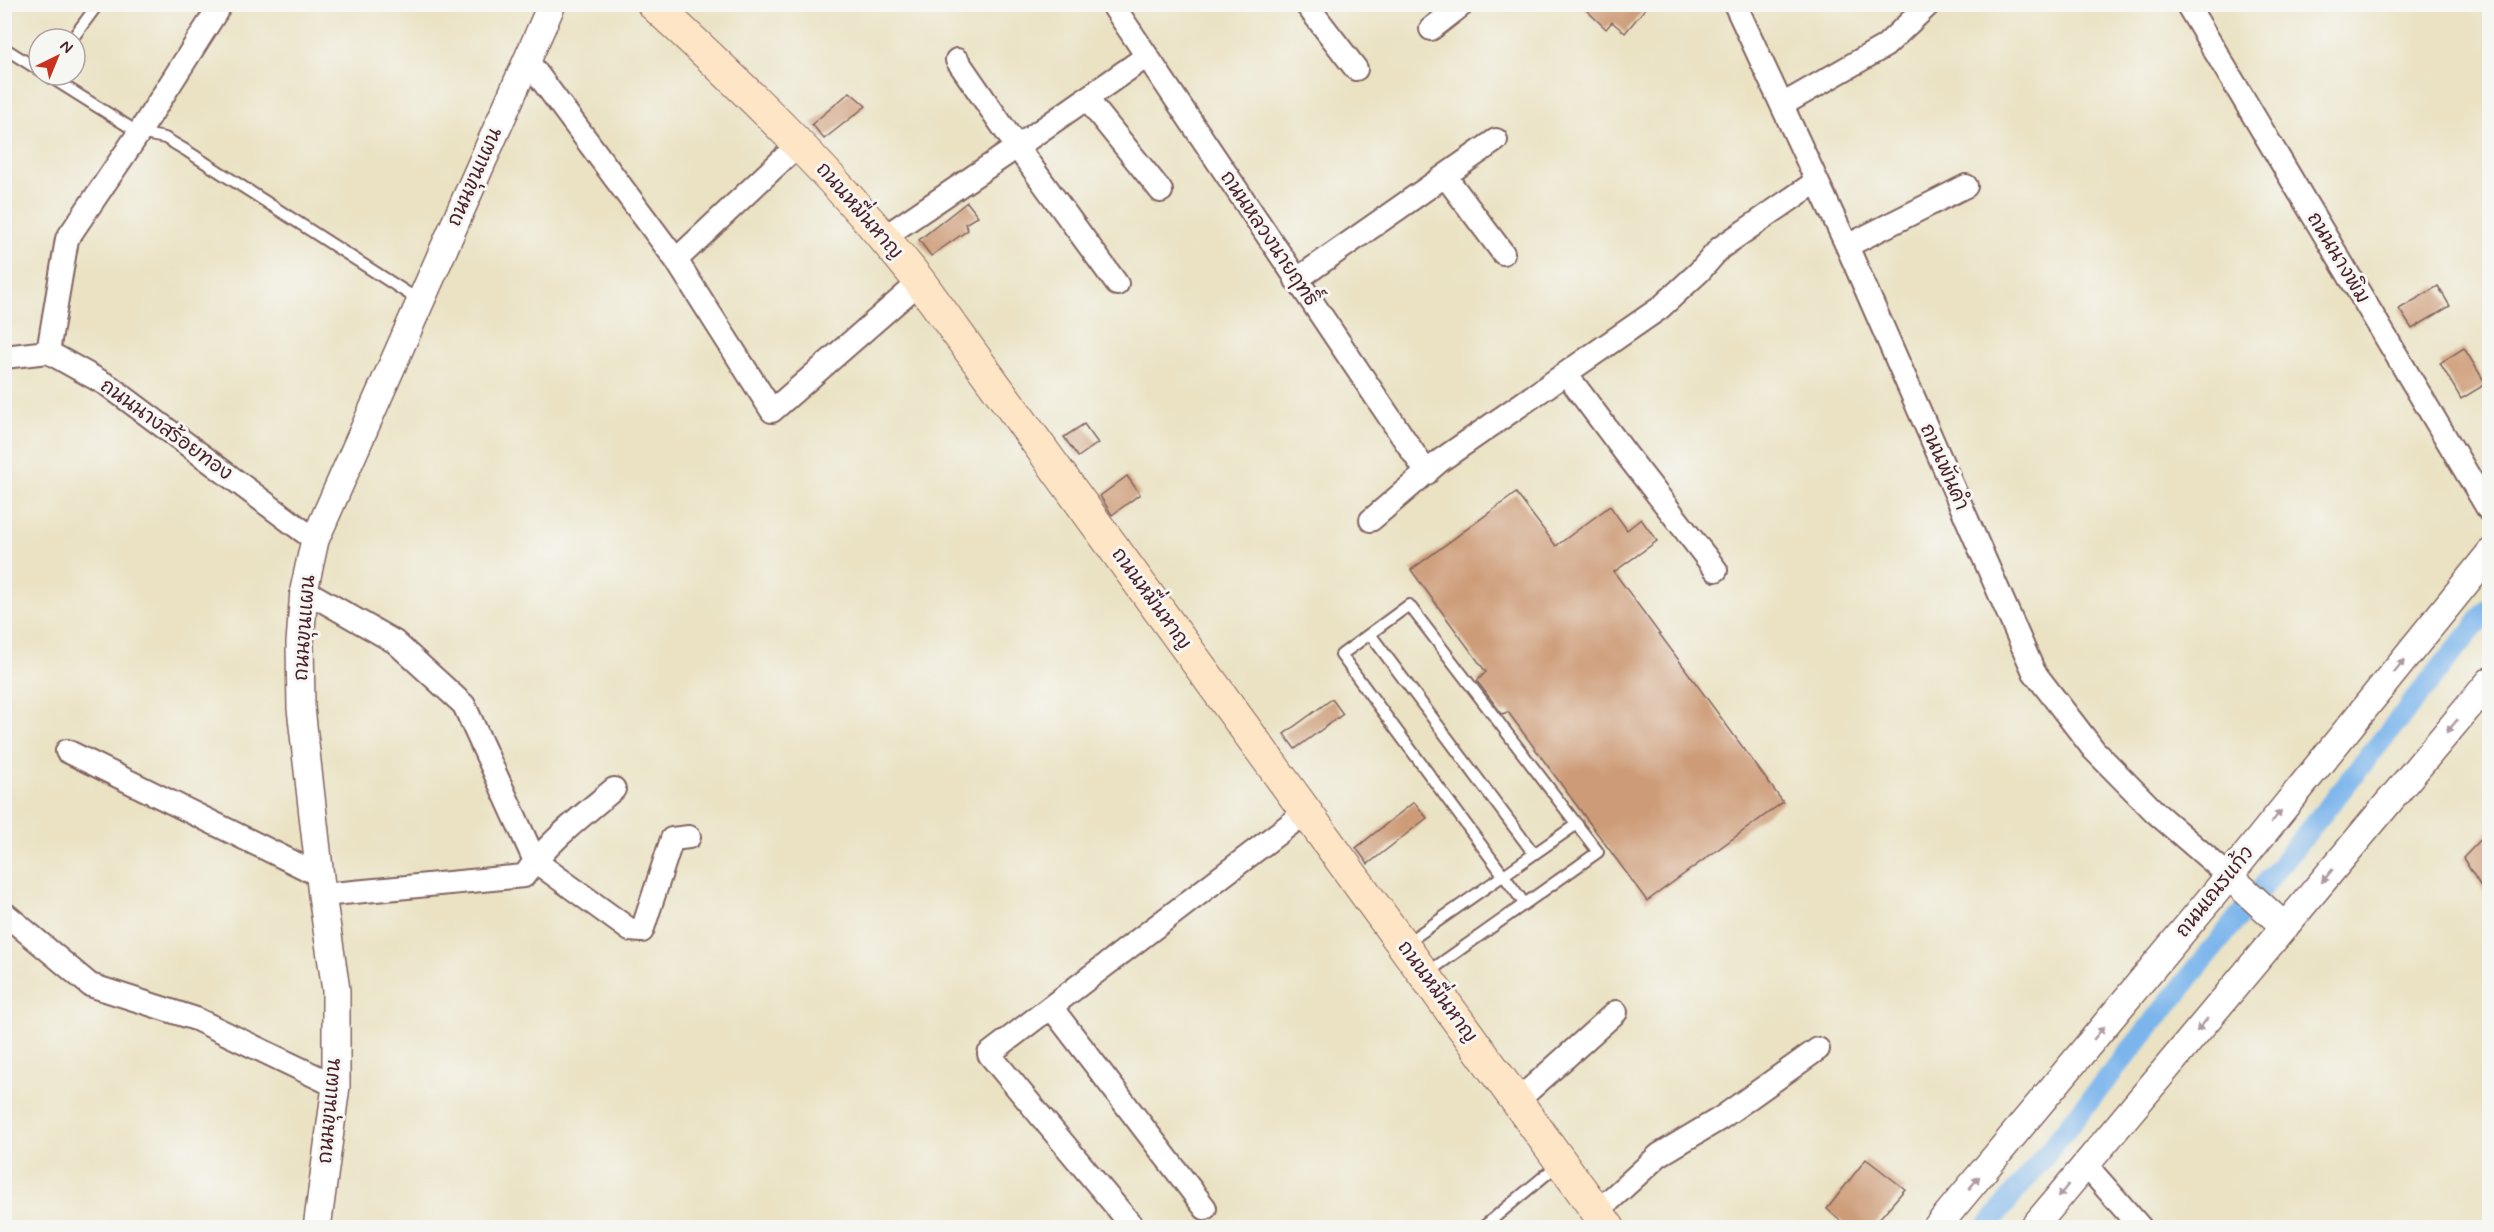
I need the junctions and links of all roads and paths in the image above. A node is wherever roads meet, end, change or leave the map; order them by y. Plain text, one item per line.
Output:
1 (98, 4) edge
2 (221, 4) edge
3 (552, 4) edge
4 (653, 4) edge
5 (1112, 4) edge
6 (1306, 4) edge
7 (1463, 4) edge
8 (1735, 4) edge
9 (1929, 4) edge
10 (2187, 4) edge
11 (81, 27) edge
12 (1431, 29) dead end
13 (4, 48) edge
14 (1147, 56) junction
15 (527, 60) junction
16 (957, 60) dead end
17 (27, 62) edge
18 (1356, 69) dead end
19 (66, 87) edge
20 (1086, 98) junction
21 (1782, 105) junction
22 (139, 133) junction
23 (1497, 140) dead end
24 (800, 144) junction
25 (1017, 147) junction
26 (1445, 176) junction
27 (1817, 181) junction
28 (1966, 186) dead end
29 (1161, 191) dead end
30 (884, 237) junction
31 (1847, 246) junction
32 (1503, 253) dead end
33 (676, 260) junction
34 (1296, 280) junction
35 (920, 282) junction
36 (1117, 284) dead end
37 (421, 301) junction
38 (48, 351) junction
39 (4, 357) edge
40 (1568, 375) junction
41 (1426, 473) junction
42 (2490, 512) edge
43 (1371, 520) dead end
44 (315, 540) junction
45 (2490, 553) edge
46 (1716, 570) dead end
47 (304, 590) junction
48 (1370, 634) junction
49 (2490, 681) edge
50 (67, 751) dead end
51 (614, 789) dead end
52 (1306, 812) junction
53 (1577, 824) junction
54 (689, 837) dead end
55 (1534, 854) junction
56 (535, 861) junction
57 (1504, 875) junction
58 (2238, 884) junction
59 (320, 885) junction
60 (1524, 903) junction
61 (4, 913) edge
62 (2276, 919) junction
63 (1403, 945) junction
64 (1423, 976) junction
65 (1051, 1007) junction
66 (1616, 1012) dead end
67 (1818, 1048) dead end
68 (336, 1086) junction
69 (1517, 1101) junction
70 (1562, 1161) junction
71 (2085, 1164) junction
72 (1205, 1208) dead end
73 (1603, 1220) edge
74 (1486, 1226) edge
75 (317, 1227) edge
76 (1134, 1227) edge
77 (1936, 1227) edge
78 (2033, 1227) edge
79 (2141, 1227) edge

1 - 11 lane
2 - 22 street
3 - 15 street, ถนนขุนแผน
4 - 24 main road, ถนนหมื่นหาญ
5 - 14 street, ถนนหลวงนายฤทธิ์
6 - 18 street
7 - 12 street
8 - 21 street, ถนนพันคำ
9 - 21 street
10 - 42 street, ถนนนางพิม
13 - 17 lane
14 - 20 street
14 - 34 street, ถนนหลวงนายฤทธิ์
15 - 33 street
15 - 37 street, ถนนขุนแผน
16 - 25 street
19 - 22 lane
20 - 25 street
20 - 29 street
21 - 27 street, ถนนพันคำ
22 - 37 lane
22 - 38 street
23 - 26 street
24 - 30 main road, ถนนหมื่นหาญ
24 - 33 street
25 - 30 street
25 - 36 street
26 - 32 street
26 - 34 street
27 - 31 street, ถนนพันคำ
27 - 40 street
28 - 31 street
30 - 35 main road, ถนนหมื่นหาญ
31 - 58 street, ถนนพันคำ
33 - 35 street
34 - 41 street, ถนนหลวงนายฤทธิ์
35 - 52 main road, ถนนหมื่นหาญ
37 - 44 street, ถนนขุนแผน
38 - 39 street
38 - 44 street, ถนนนางสร้อยทอง
40 - 41 street
40 - 46 street
41 - 43 street
44 - 47 street, ถนนขุนแผน
58 -> 45 street, ถนนเณรแก้ว
47 - 56 street
47 - 59 street, ถนนขุนแผน
48 - 53 lane
48 - 55 lane
48 - 57 lane
49 -> 62 street
50 - 59 street
51 - 56 street
52 - 63 main road, ถนนหมื่นหาญ
52 - 65 street
53 - 55 lane
53 - 60 lane
54 - 56 street
55 - 57 lane
56 - 59 street
57 - 60 lane
57 - 63 lane
58 - 62 street
77 -> 58 street, ถนนเณรแก้ว
59 - 68 street, ถนนขุนแผน
60 - 64 lane
61 - 68 street
62 -> 71 street
63 - 64 main road, ถนนหมื่นหาญ
64 - 69 main road, ถนนหมื่นหาญ
65 - 72 street
65 - 76 street
66 - 69 street
67 - 73 street
68 - 75 street, ถนนขุนแผน
69 - 70 main road, ถนนหมื่นหาญ
70 - 73 main road, ถนนหมื่นหาญ
70 - 74 lane
71 -> 78 street
71 - 79 street

